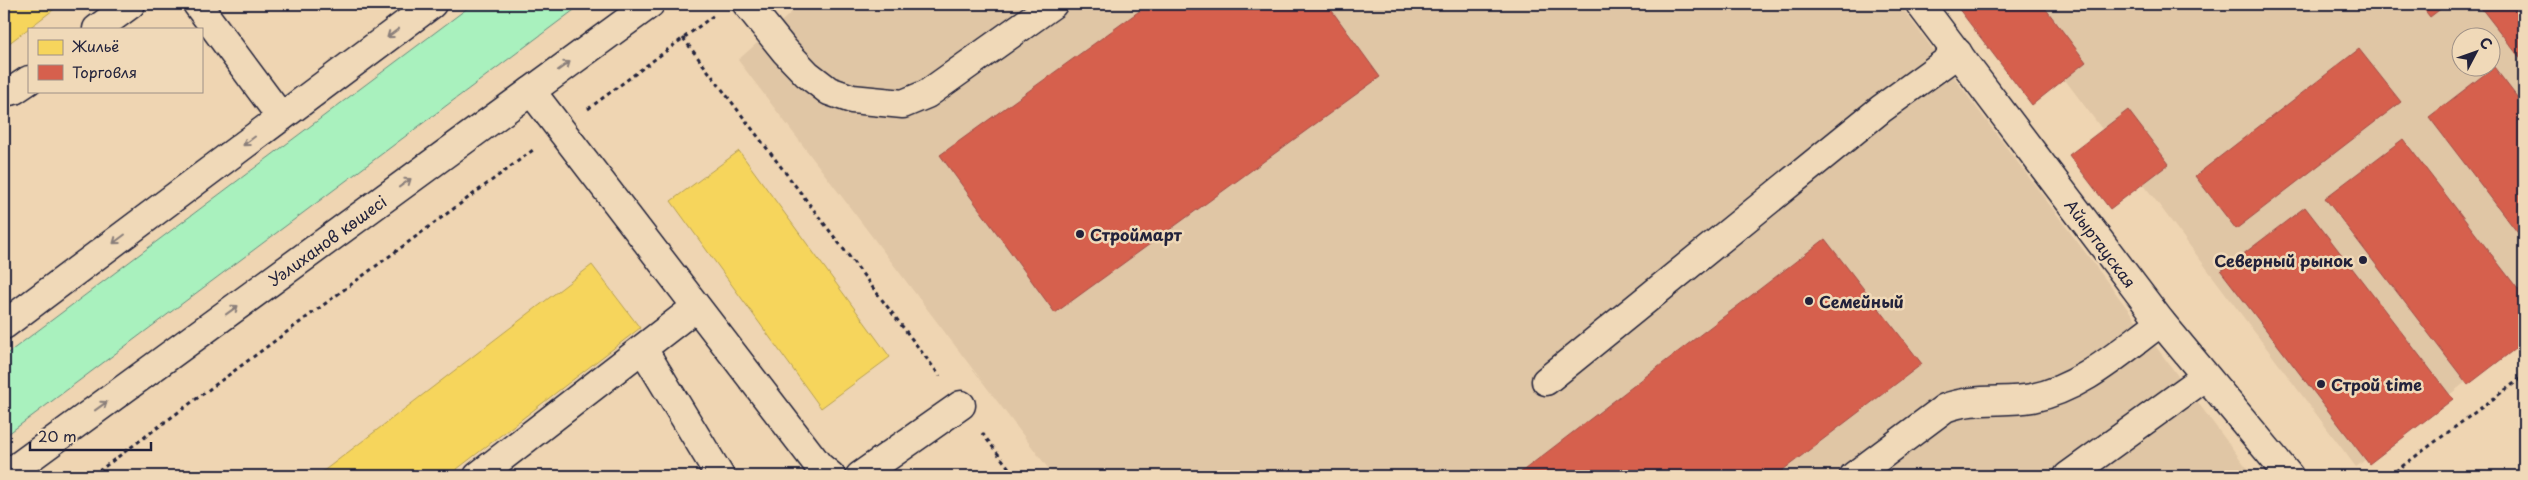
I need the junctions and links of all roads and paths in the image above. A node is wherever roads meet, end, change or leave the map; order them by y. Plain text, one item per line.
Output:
1 (131, 4) edge
2 (197, 4) edge
3 (432, 4) edge
4 (650, 4) edge
5 (747, 4) edge
6 (1053, 4) edge
7 (1920, 4) edge
8 (714, 15) dead end
9 (99, 28) edge
10 (683, 38) junction
11 (1958, 53) junction
12 (28, 81) edge
13 (531, 91) junction
14 (4, 92) edge
15 (281, 117) junction
16 (561, 129) junction
17 (696, 307) junction
18 (2160, 322) junction
19 (4, 325) edge
20 (643, 349) junction
21 (2205, 376) junction
22 (2524, 376) edge
23 (1546, 381) dead end
24 (961, 405) junction
25 (5, 476) edge
26 (92, 476) edge
27 (478, 476) edge
28 (720, 476) edge
29 (832, 476) edge
30 (860, 476) edge
31 (1015, 476) edge
32 (1854, 476) edge
33 (2068, 476) edge
34 (2289, 476) edge
35 (2389, 476) edge

1 - 9 main road
2 - 15 main road
3 -> 15 main road
13 -> 4 main road, Уәлиханов көшесі
5 - 6 main road
7 - 11 main road, Айыртауская
8 - 10 path
10 - 16 path
10 - 24 path
11 - 18 main road, Айыртауская
11 - 23 main road
12 - 14 main road
13 - 16 main road
25 -> 13 main road, Уәлиханов көшесі
15 -> 19 main road
16 - 17 main road
16 - 26 path
17 - 20 main road
17 - 29 main road
18 - 21 main road, Айыртауская
18 - 32 main road
20 - 27 main road
20 - 28 main road
21 - 33 main road
21 - 34 main road, Айыртауская
22 - 35 path
24 - 30 main road
24 - 31 path

